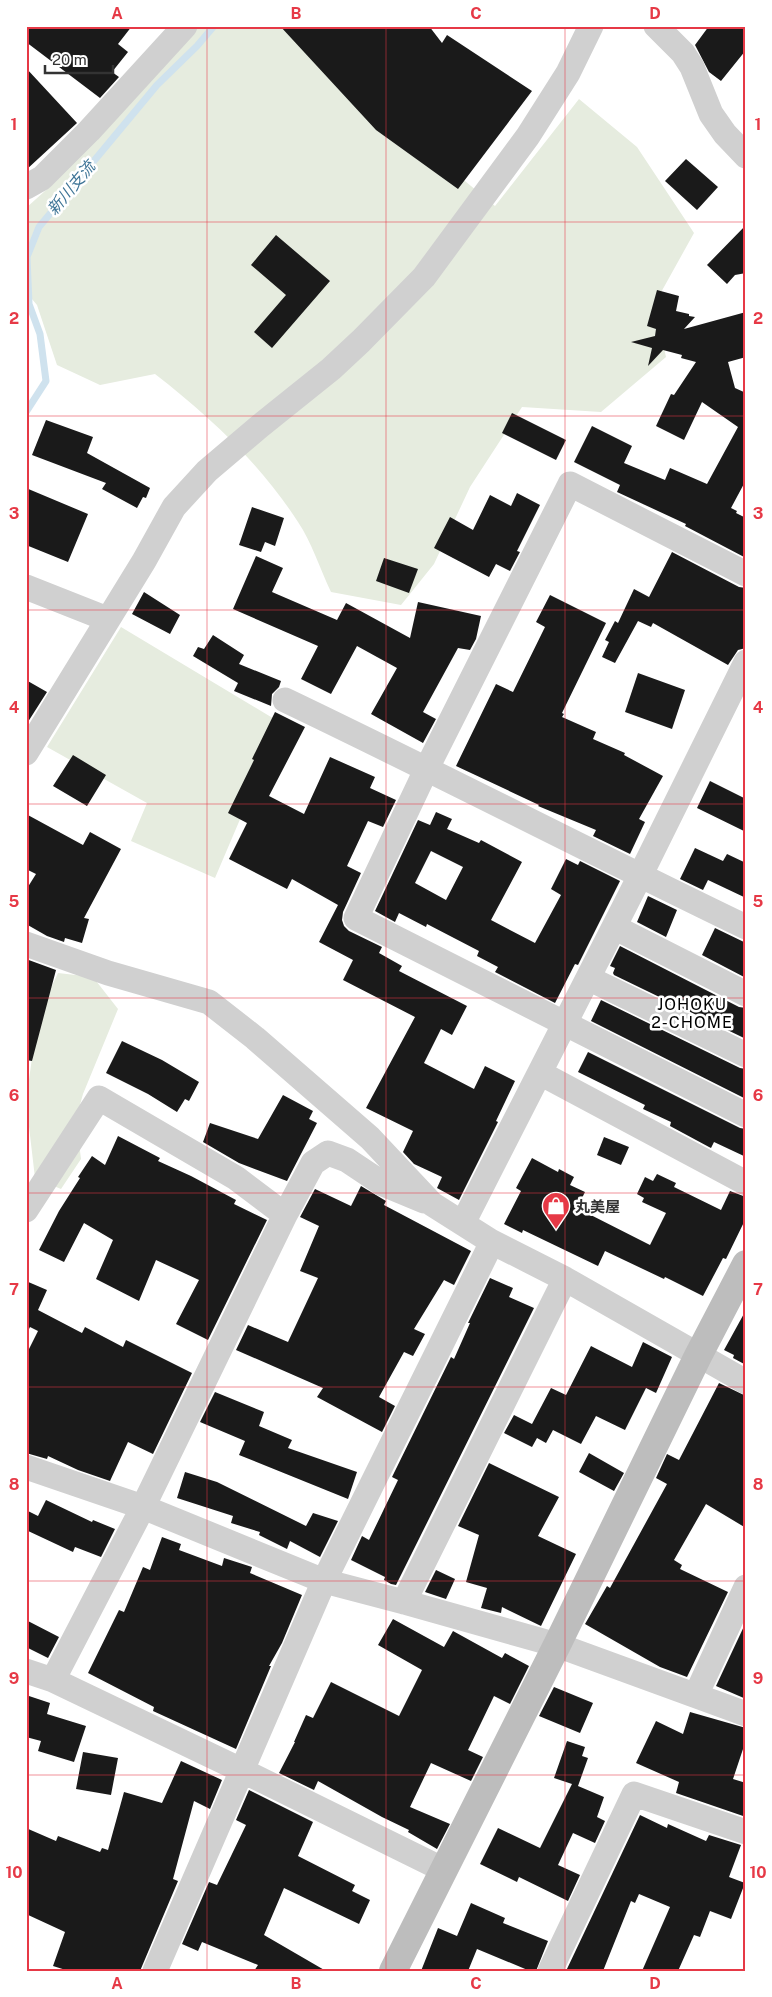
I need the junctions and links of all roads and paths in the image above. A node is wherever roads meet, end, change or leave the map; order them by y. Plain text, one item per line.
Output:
1 (185, 26) edge
2 (591, 26) edge
3 (656, 26) edge
4 (746, 156) edge
5 (26, 188) edge
6 (746, 574) edge
7 (26, 587) edge
8 (107, 620) junction
9 (746, 662) edge
10 (285, 700) dead end
11 (26, 753) edge
12 (427, 768) junction
13 (640, 876) junction
14 (614, 927) junction
15 (746, 927) edge
16 (26, 944) edge
17 (588, 978) junction
18 (746, 994) edge
19 (565, 1023) junction
20 (746, 1055) edge
21 (540, 1073) junction
22 (746, 1115) edge
23 (746, 1183) edge
24 (432, 1204) junction
25 (26, 1210) edge
26 (285, 1215) junction
27 (463, 1223) junction
28 (492, 1242) junction
29 (746, 1264) edge
30 (565, 1280) junction
31 (698, 1356) junction
32 (746, 1382) edge
33 (26, 1467) edge
34 (143, 1507) junction
35 (324, 1581) junction
36 (746, 1587) edge
37 (404, 1602) junction
38 (557, 1645) junction
39 (26, 1671) edge
40 (53, 1680) junction
41 (696, 1696) junction
42 (746, 1714) edge
43 (241, 1770) junction
44 (746, 1832) edge
45 (444, 1870) junction
46 (154, 1971) edge
47 (394, 1971) edge
48 (550, 1971) edge

1 - 5 street
2 - 8 street
3 - 4 street
6 - 12 street
7 - 8 street
8 - 11 street
9 - 13 street
10 - 12 street
12 - 13 street
12 - 19 street
13 - 14 street
13 - 15 street
14 - 17 street
14 - 18 street
16 - 24 street
17 - 19 street
17 - 20 street
19 - 21 street
19 - 22 street
21 - 23 street
21 - 27 street
24 - 26 street
24 - 27 street
25 - 26 street
26 - 34 street
27 - 28 street
28 - 30 street
28 - 35 street
29 - 31 street
30 - 31 street
30 - 37 street
31 - 32 street
31 - 38 street
33 - 34 street
34 - 35 street
34 - 40 street
35 - 37 street
35 - 43 street
36 - 41 street
37 - 38 street
38 - 41 street
38 - 45 street
39 - 40 street
40 - 43 street
41 - 42 street
43 - 45 street
43 - 46 street
44 - 48 street
45 - 47 street

